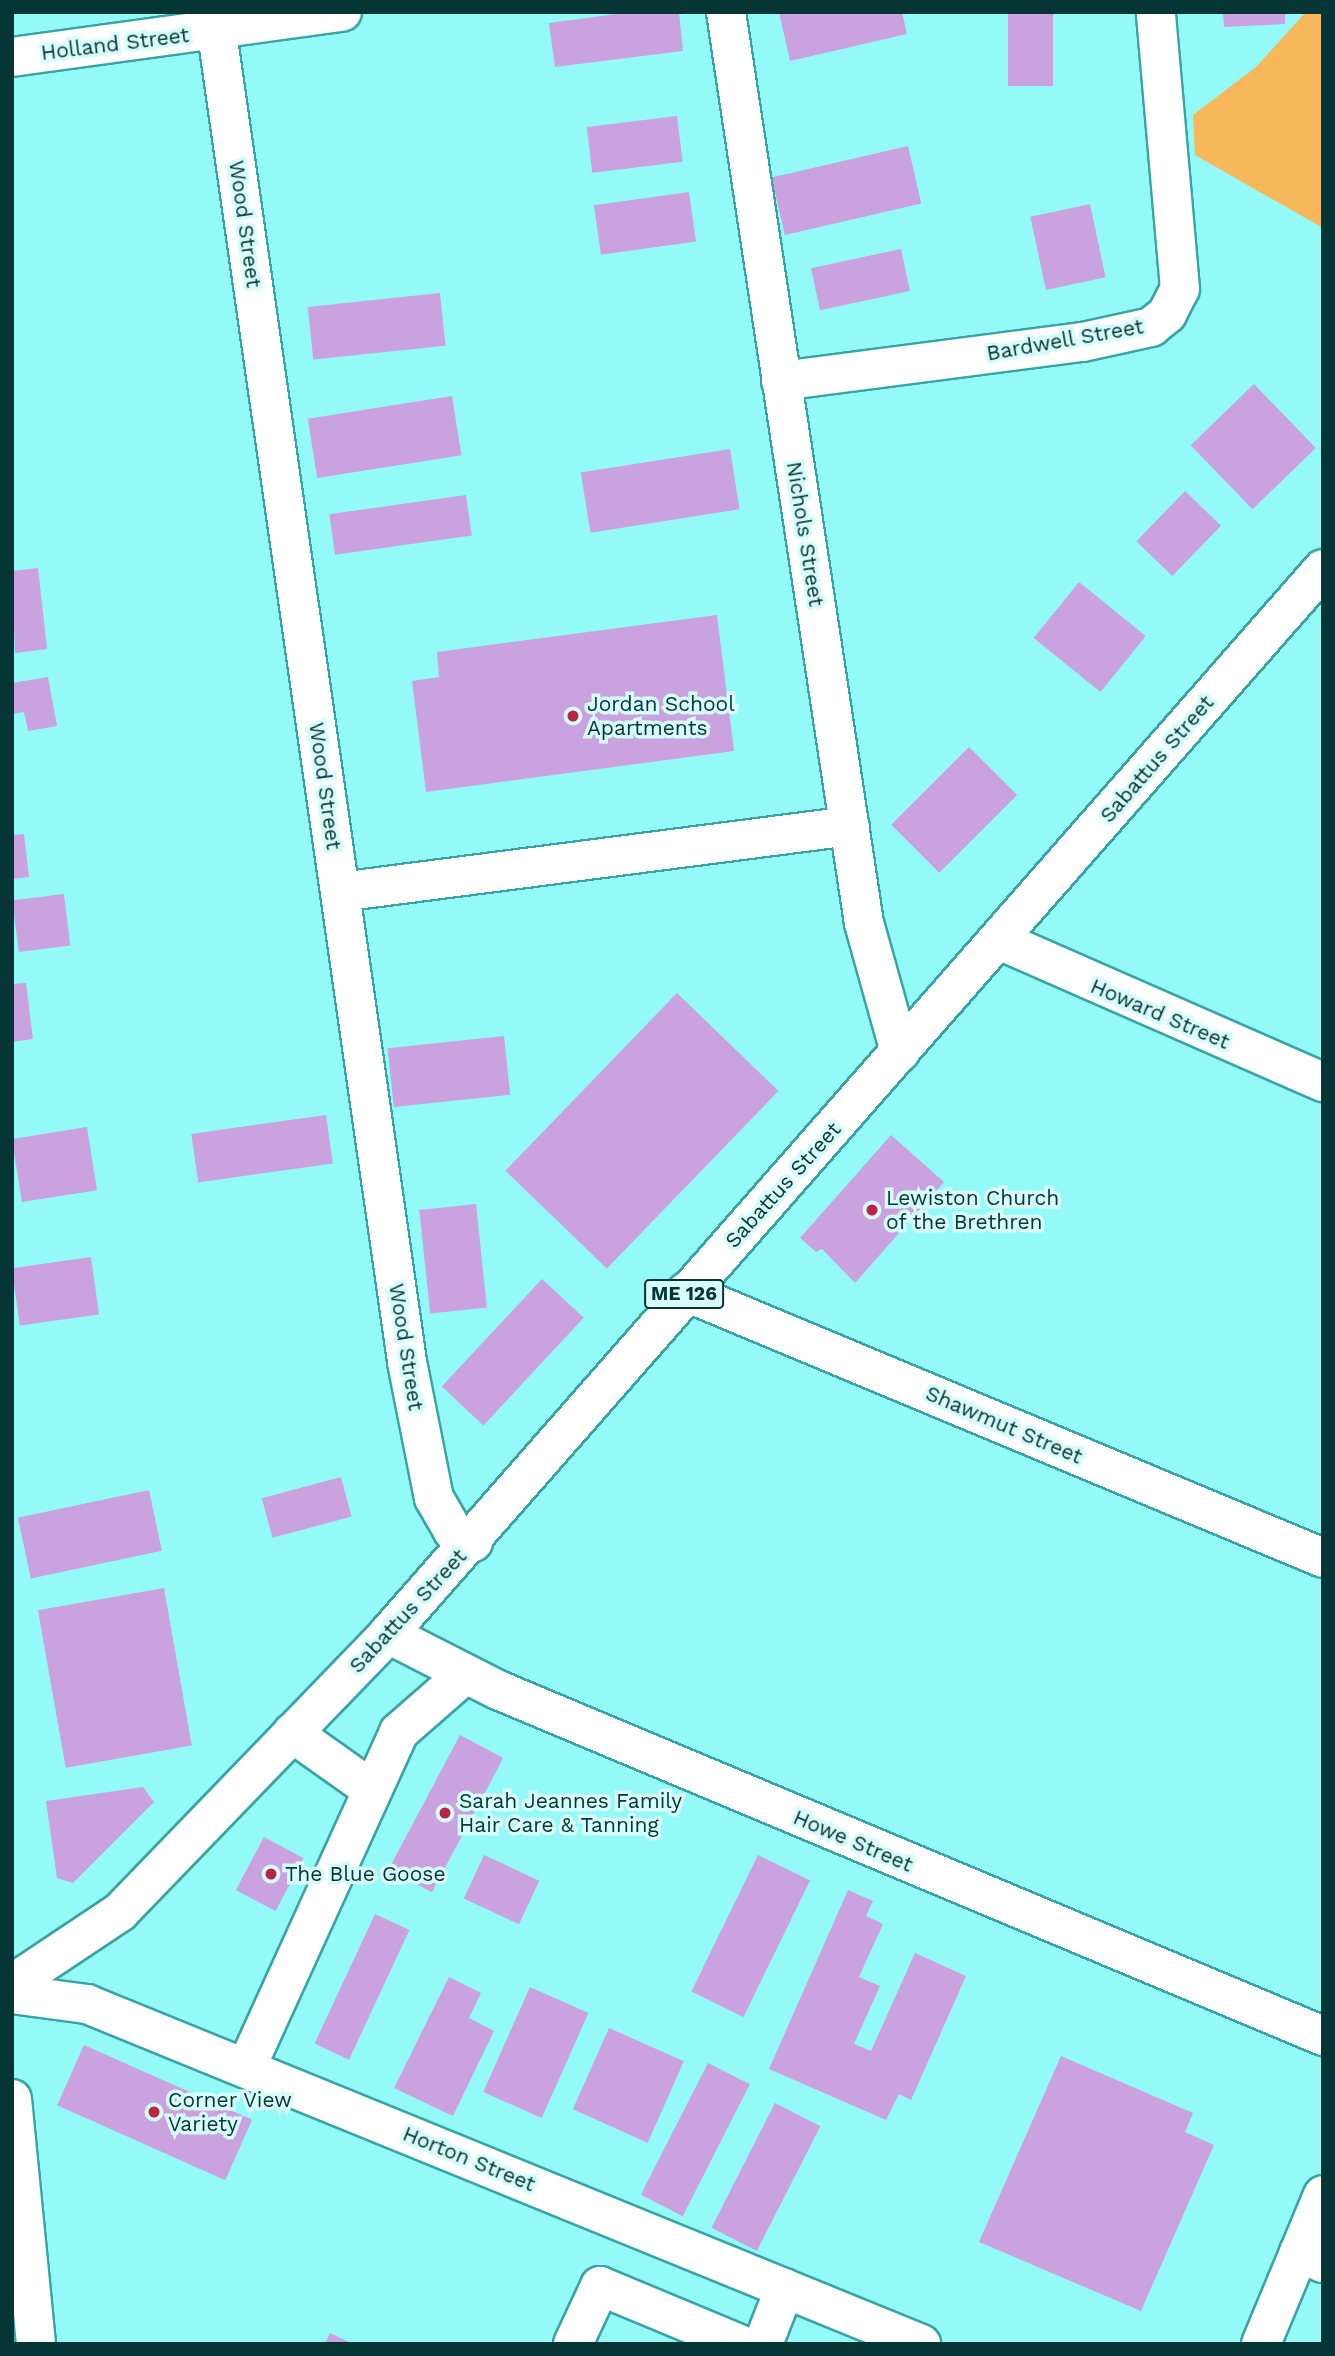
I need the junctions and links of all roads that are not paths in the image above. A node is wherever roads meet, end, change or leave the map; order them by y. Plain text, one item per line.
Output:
1 (342, 12) edge
2 (726, 12) edge
3 (1156, 12) edge
4 (216, 21) edge
5 (12, 57) edge
6 (781, 381) junction
7 (1316, 589) edge
8 (850, 826) junction
9 (340, 892) junction
10 (999, 940) junction
11 (900, 1052) junction
12 (1323, 1082) edge
13 (686, 1292) junction
14 (473, 1542) junction
15 (1323, 1558) edge
16 (387, 1634) junction
17 (464, 1675) junction
18 (292, 1733) junction
19 (371, 1789) junction
20 (12, 1984) edge
21 (12, 1994) edge
22 (1323, 2036) edge
23 (246, 2068) junction
24 (12, 2099) edge
25 (1323, 2195) edge
26 (1311, 2258) edge
27 (785, 2288) junction
28 (876, 2335) edge
29 (36, 2344) edge
30 (573, 2344) edge
31 (738, 2344) edge
32 (763, 2344) edge
33 (921, 2344) edge
34 (1261, 2344) edge

1 - 4 street, Holland Street
2 - 6 street, Nichols Street
3 - 6 street, Bardwell Street
4 - 5 street, Holland Street
4 - 9 street, Wood Street
6 - 8 street, Nichols Street
7 - 10 street, Sabattus Street / ME 126
8 - 9 street
8 - 11 street, Nichols Street
9 - 14 street, Wood Street
10 - 11 street, Sabattus Street / ME 126
10 - 12 street, Howard Street
11 - 13 street, Sabattus Street / ME 126
13 - 14 street, Sabattus Street / ME 126
13 - 15 street, Shawmut Street
14 - 16 street, Sabattus Street / ME 126
16 - 17 street, Howe Street
16 - 18 street, Sabattus Street / ME 126
17 - 19 street
17 - 22 street, Howe Street
18 - 19 street
18 - 20 street, Sabattus Street / ME 126
19 - 23 street
21 - 23 street, Horton Street
23 - 27 street, Horton Street
24 - 29 street
25 - 26 street
26 - 34 street
27 - 28 street, Horton Street
27 - 32 street
28 - 33 street, Horton Street
30 - 31 street

